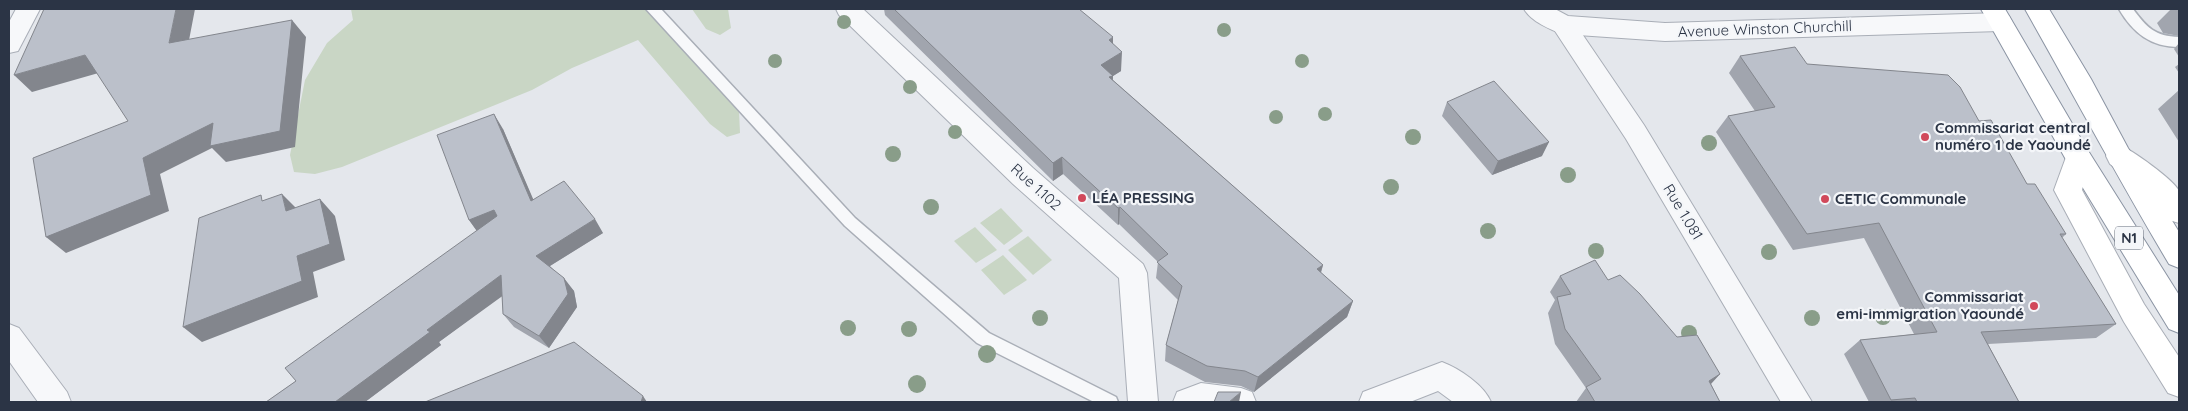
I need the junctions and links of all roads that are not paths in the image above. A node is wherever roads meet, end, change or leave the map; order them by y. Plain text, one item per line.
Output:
1 (28, 9) edge
2 (653, 9) edge
3 (848, 9) edge
4 (1536, 9) edge
5 (2037, 9) edge
6 (2126, 9) edge
7 (1996, 15) edge
8 (1563, 25) junction
9 (2179, 42) edge
10 (9, 44) edge
11 (2119, 156) junction
12 (2078, 157) junction
13 (2179, 212) edge
14 (2179, 256) edge
15 (2179, 320) edge
16 (9, 337) edge
17 (2179, 383) edge
18 (56, 402) edge
19 (1110, 402) edge
20 (1143, 402) edge
21 (1188, 402) edge
22 (1241, 402) edge
23 (1374, 402) edge
24 (1476, 402) edge
25 (1797, 402) edge

1 - 10 street
2 - 19 lane
3 - 20 street, Rue 1.102
4 - 8 street, Avenue Winston Churchill
5 - 11 main road, N1
6 - 9 lane
7 - 8 street, Avenue Winston Churchill
7 - 12 main road, N1
8 - 25 street, Rue 1.081
11 - 13 main road
11 - 14 main road, N1
12 - 15 main road, N1
12 - 17 main road
16 - 18 street
21 - 22 street
23 - 24 street

